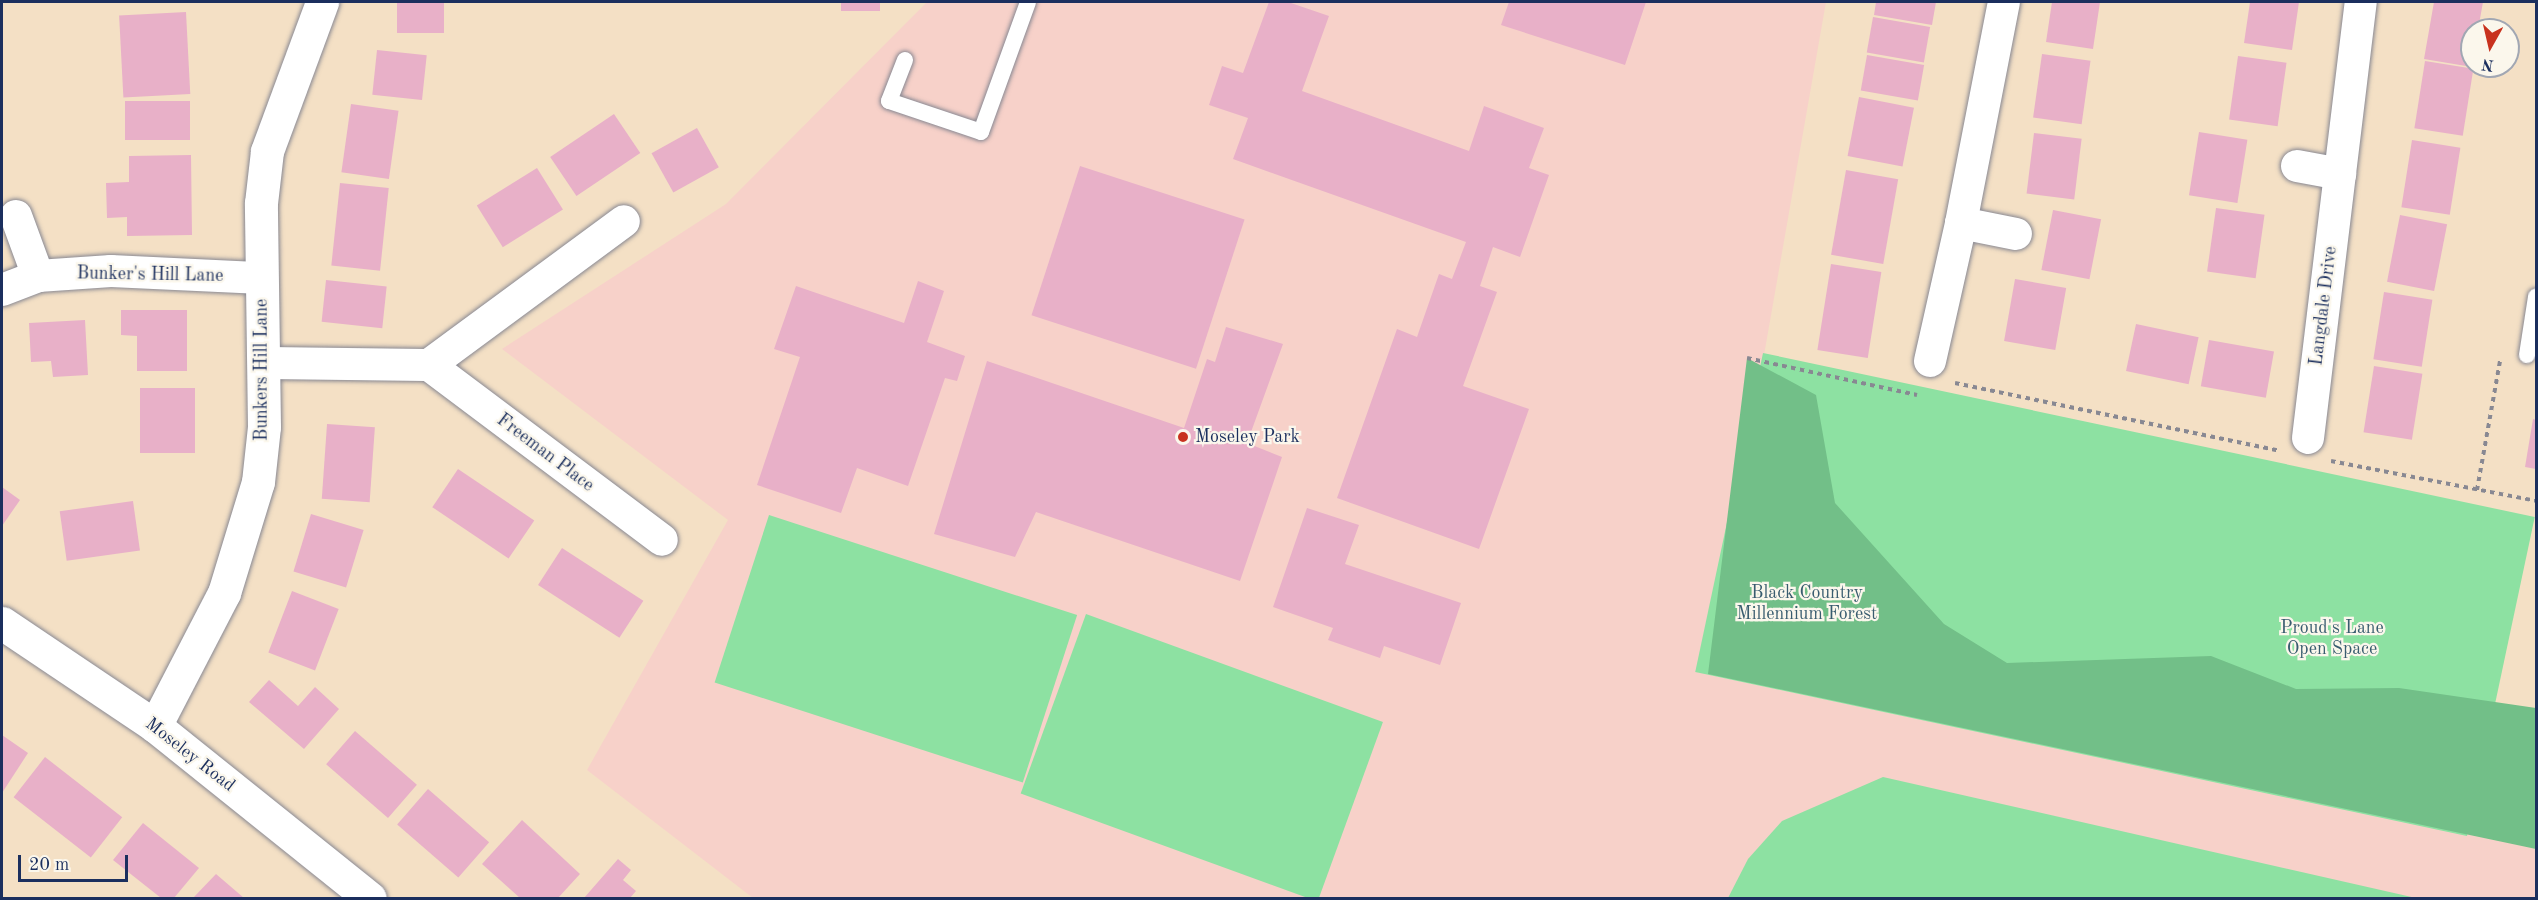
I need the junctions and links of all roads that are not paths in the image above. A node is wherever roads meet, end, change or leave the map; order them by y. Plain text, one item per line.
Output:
1 (322, 2) edge
2 (1028, 2) edge
3 (2004, 2) edge
4 (2361, 2) edge
5 (905, 60) dead end
6 (2297, 166) dead end
7 (2340, 174) junction
8 (16, 216) dead end
9 (624, 221) dead end
10 (1961, 223) junction
11 (2016, 234) dead end
12 (38, 276) junction
13 (262, 278) junction
14 (2, 290) edge
15 (2536, 297) edge
16 (2527, 356) road end
17 (265, 363) junction
18 (429, 365) junction
19 (1935, 377) road end
20 (2306, 450) road end
21 (662, 540) dead end
22 (2, 623) edge
23 (155, 726) junction
24 (370, 898) edge

1 - 13 street, Bunkers Hill Lane
2 - 5 lane
3 - 10 street
4 - 7 street, Langdale Drive
6 - 7 street
7 - 20 street, Langdale Drive
8 - 12 street
9 - 18 street
10 - 11 street
10 - 19 street
12 - 13 street, Bunker's Hill Lane
12 - 14 street, Bunker's Hill Lane
13 - 17 street, Bunkers Hill Lane
15 - 16 lane
17 - 18 street
17 - 23 street, Bunkers Hill Lane
18 - 21 street, Freeman Place
22 - 23 street, Moseley Road
23 - 24 street, Moseley Road

